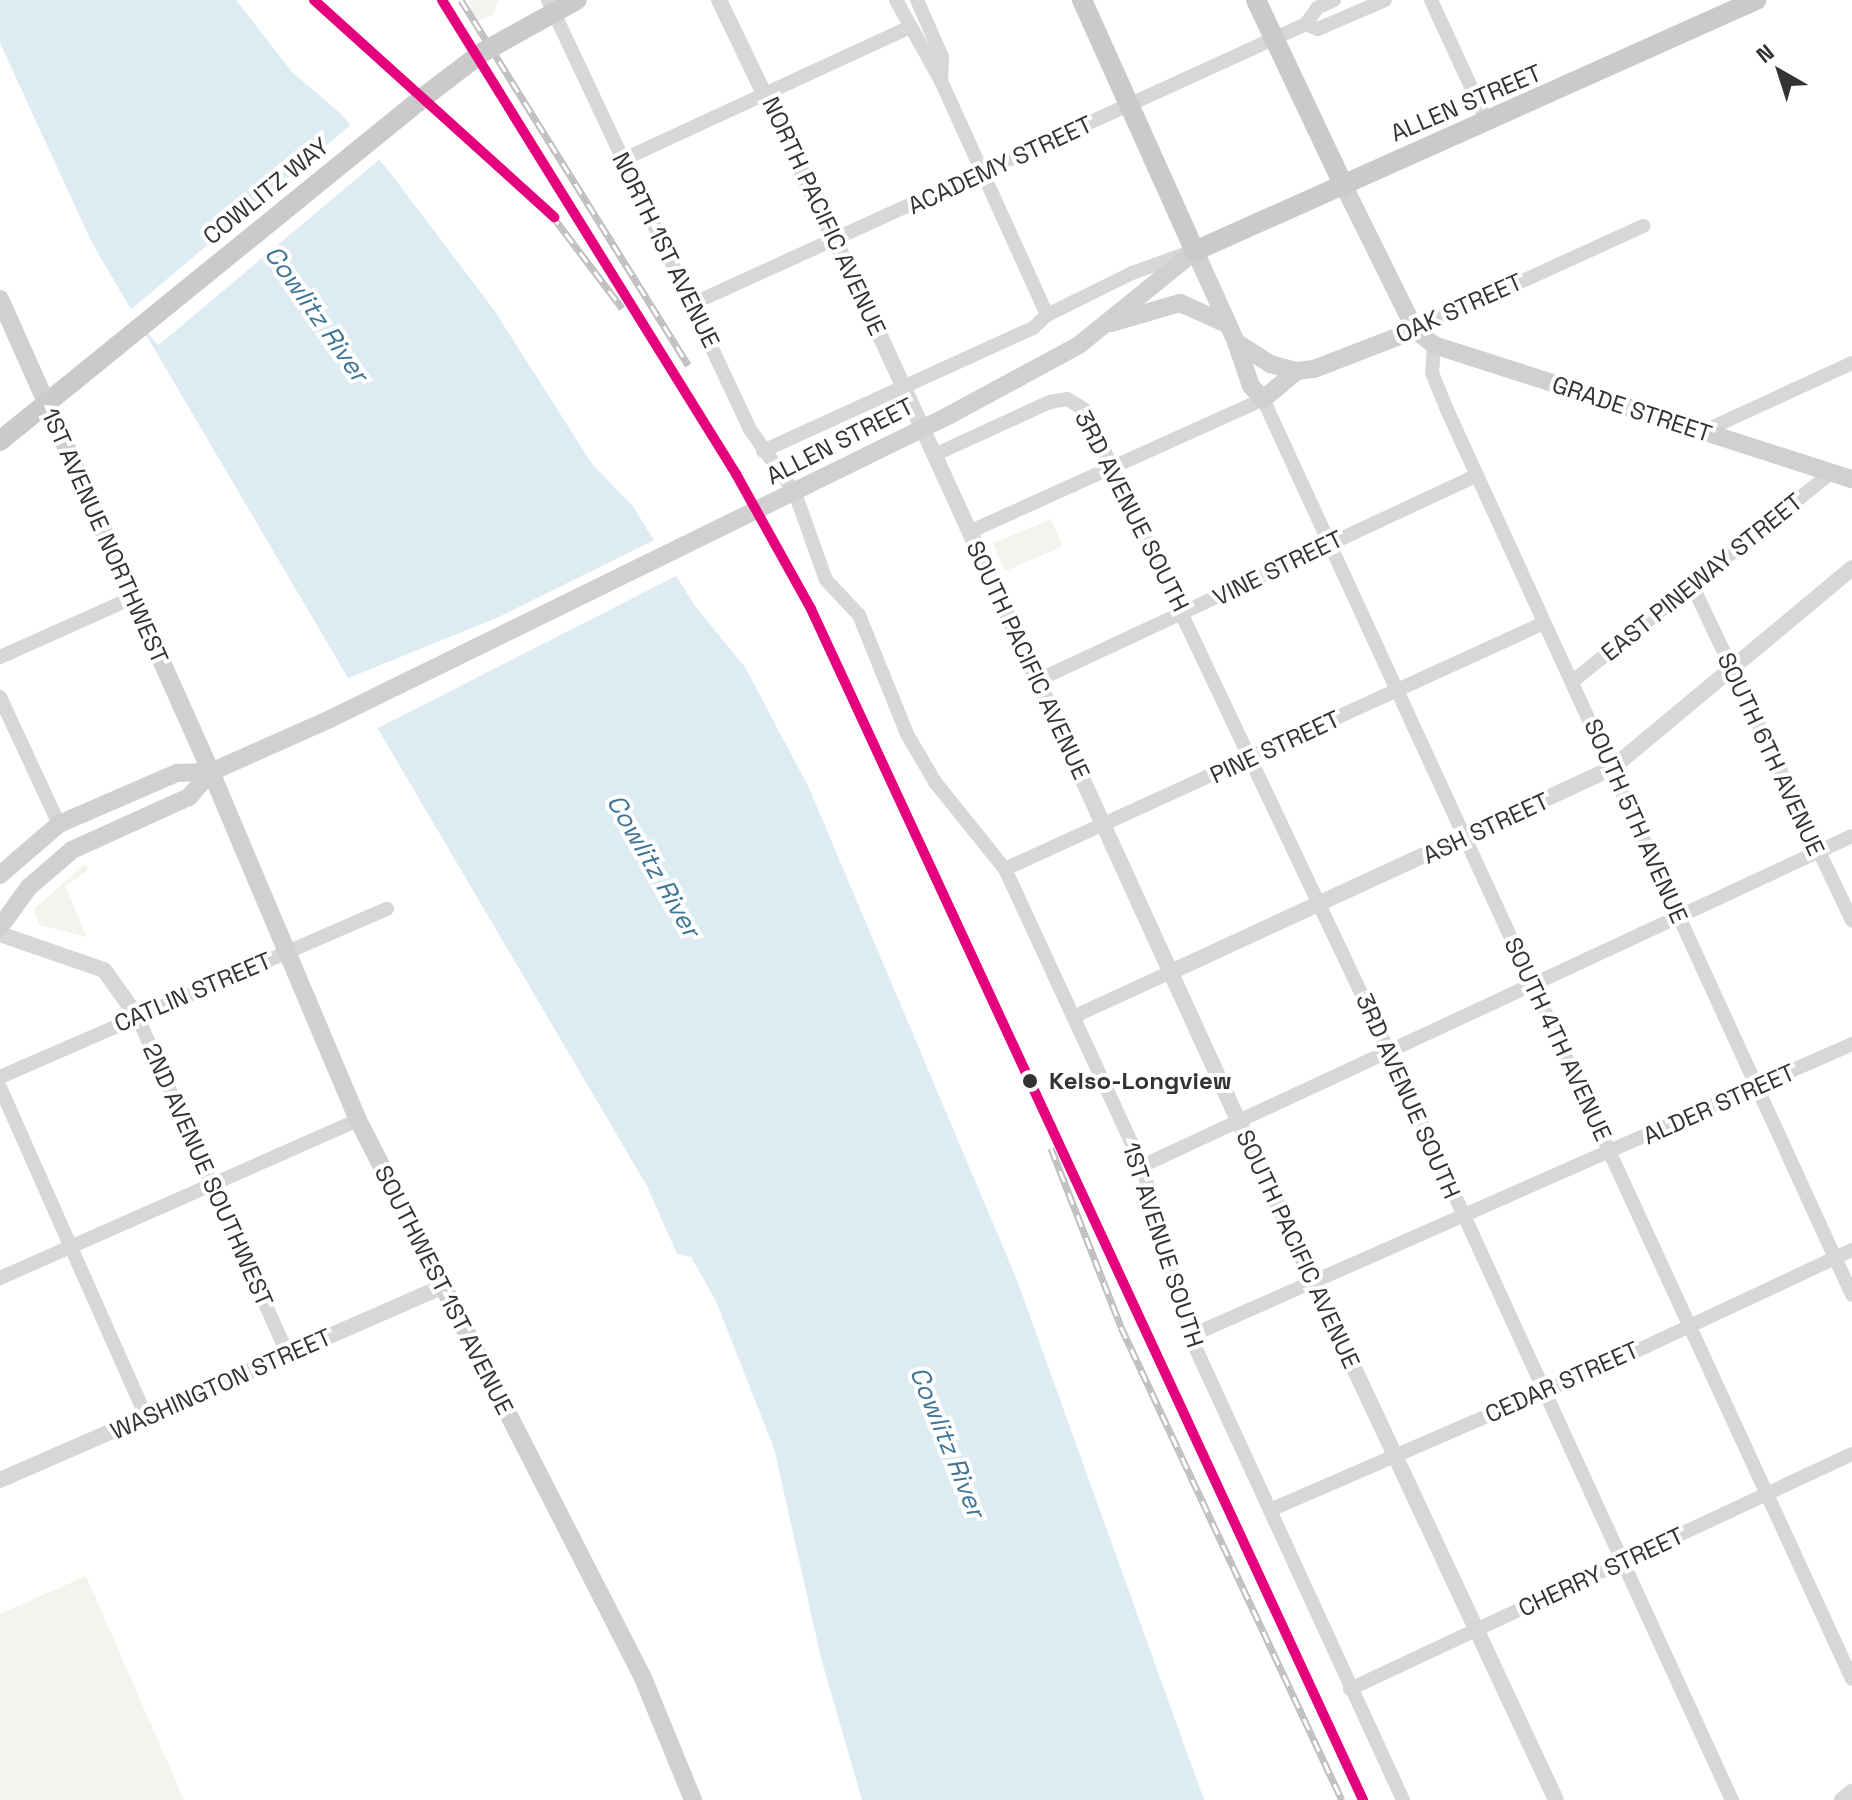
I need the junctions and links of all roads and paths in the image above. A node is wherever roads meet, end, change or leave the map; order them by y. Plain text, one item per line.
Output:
1 (548, 0) edge
2 (577, 0) edge
3 (719, 0) edge
4 (896, 0) edge
5 (917, 0) edge
6 (1082, 0) edge
7 (1256, 0) edge
8 (1334, 0) edge
9 (1385, 0) edge
10 (1431, 0) edge
11 (1756, 0) edge
12 (1306, 24) junction
13 (910, 27) junction
14 (1274, 38) junction
15 (941, 81) junction
16 (767, 93) junction
17 (1130, 104) junction
18 (1487, 122) junction
19 (622, 160) junction
20 (982, 174) junction
21 (1343, 184) junction
22 (1643, 226) dead end
23 (835, 240) junction
24 (1195, 251) junction
25 (0, 299) edge
26 (692, 304) junction
27 (1047, 315) junction
28 (1227, 325) junction
29 (1102, 326) junction
30 (1415, 330) junction
31 (1236, 342) junction
32 (1434, 345) junction
33 (1852, 363) edge
34 (1297, 371) junction
35 (902, 387) junction
36 (1263, 399) junction
37 (1702, 432) junction
38 (923, 435) joint
39 (0, 441) edge
40 (763, 451) junction
41 (934, 455) junction
42 (1113, 466) junction
43 (1831, 473) junction
44 (1477, 475) junction
45 (1852, 479) edge
46 (795, 493) joint
47 (969, 532) junction
48 (1330, 542) junction
49 (1852, 568) edge
50 (1692, 585) junction
51 (132, 598) junction
52 (1184, 613) junction
53 (1544, 623) junction
54 (0, 657) edge
55 (1731, 671) junction
56 (1036, 681) junction
57 (1573, 681) junction
58 (1397, 690) junction
59 (0, 697) edge
60 (1249, 760) junction
61 (1611, 769) junction
62 (211, 772) junction
63 (59, 824) junction
64 (1105, 824) junction
65 (1852, 836) edge
66 (1464, 839) junction
67 (1817, 852) junction
68 (1005, 869) junction
69 (0, 875) edge
70 (1320, 907) junction
71 (387, 909) dead end
72 (1678, 916) junction
73 (1852, 921) edge
74 (0, 927) edge
75 (0, 934) edge
76 (287, 952) junction
77 (1173, 971) junction
78 (1533, 984) junction
79 (137, 1016) junction
80 (1075, 1016) junction
81 (1852, 1044) edge
82 (1389, 1052) junction
83 (0, 1077) edge
84 (0, 1087) edge
85 (1759, 1087) junction
86 (358, 1120) junction
87 (1239, 1122) junction
88 (1610, 1153) junction
89 (1142, 1166) junction
90 (215, 1183) junction
91 (1464, 1219) junction
92 (71, 1247) junction
93 (1852, 1250) edge
94 (1835, 1258) junction
95 (0, 1278) edge
96 (1316, 1285) junction
97 (442, 1287) junction
98 (1852, 1295) edge
99 (1690, 1323) junction
100 (1190, 1336) junction
101 (288, 1355) junction
102 (1545, 1390) junction
103 (147, 1418) junction
104 (1852, 1454) edge
105 (1394, 1457) junction
106 (0, 1478) edge
107 (1768, 1493) junction
108 (1270, 1510) junction
109 (1623, 1562) junction
110 (1478, 1630) junction
111 (1852, 1679) edge
112 (1350, 1689) junction
113 (1852, 1792) edge
114 (693, 1800) edge
115 (1403, 1800) edge
116 (1556, 1800) edge
117 (1732, 1800) edge
118 (1842, 1800) edge

1 - 19 street, NORTH 1ST AVENUE
2 - 39 main road, COWLITZ WAY, bridge
3 - 16 street, NORTH PACIFIC AVENUE
4 - 13 street
5 - 15 street
6 - 17 main road
7 - 14 main road
8 - 12 street, ACADEMY STREET
9 - 12 street, ACADEMY STREET
10 - 18 street
11 - 18 main road, ALLEN STREET
12 - 14 street, ACADEMY STREET
13 - 15 street
13 - 16 street
14 - 17 street, ACADEMY STREET
14 - 21 main road
15 - 20 street
16 - 19 street
16 - 23 street, NORTH PACIFIC AVENUE
17 - 20 street, ACADEMY STREET
17 - 24 main road
18 - 21 main road, ALLEN STREET
19 - 26 street, NORTH 1ST AVENUE
20 - 23 street, ACADEMY STREET
20 - 27 street
21 - 24 main road, ALLEN STREET
21 - 30 main road
22 - 30 street, OAK STREET
23 - 26 street, ACADEMY STREET
23 - 35 street, NORTH PACIFIC AVENUE
24 - 27 street, ALLEN STREET
24 - 28 main road
24 - 29 main road, ALLEN STREET
25 - 51 main road, 1ST AVENUE NORTHWEST
26 - 40 street, NORTH 1ST AVENUE
27 - 35 street, ALLEN STREET
28 - 29 main road
28 - 31 main road
29 - 62 main road, ALLEN STREET, bridge
30 - 32 main road, GRADE STREET
30 - 34 main road, OAK STREET
31 - 34 main road
31 - 36 main road
32 - 37 main road, GRADE STREET
32 - 44 street, SOUTH 5TH AVENUE
33 - 37 street
34 - 36 main road
35 - 38 street, NORTH PACIFIC AVENUE
35 - 40 street, ALLEN STREET
36 - 42 street
36 - 48 street, SOUTH 4TH AVENUE
37 - 43 main road, GRADE STREET
38 - 41 street, SOUTH PACIFIC AVENUE
40 - 46 street, NORTH 1ST AVENUE
41 - 42 street, 3RD AVENUE SOUTH
41 - 47 street, SOUTH PACIFIC AVENUE
42 - 47 street
42 - 52 street, 3RD AVENUE SOUTH
43 - 45 main road, GRADE STREET
43 - 50 street, EAST PINEWAY STREET
44 - 48 street, VINE STREET
44 - 53 street, SOUTH 5TH AVENUE
46 - 68 street, 1ST AVENUE SOUTH
47 - 56 street, SOUTH PACIFIC AVENUE
48 - 52 street, VINE STREET
48 - 58 street, SOUTH 4TH AVENUE
49 - 55 street, ASH STREET
50 - 55 street, SOUTH 6TH AVENUE
50 - 57 street, EAST PINEWAY STREET
51 - 54 street
51 - 62 main road, 1ST AVENUE NORTHWEST
52 - 56 street, VINE STREET
52 - 60 street, 3RD AVENUE SOUTH
53 - 57 street, SOUTH 5TH AVENUE
53 - 58 street, PINE STREET
55 - 61 street, ASH STREET
55 - 67 street, SOUTH 6TH AVENUE
56 - 64 street, SOUTH PACIFIC AVENUE
57 - 61 street, SOUTH 5TH AVENUE
58 - 60 street, PINE STREET
58 - 66 street, SOUTH 4TH AVENUE
59 - 63 street
60 - 64 street, PINE STREET
60 - 70 street, 3RD AVENUE SOUTH
61 - 66 street, ASH STREET
61 - 72 street, SOUTH 5TH AVENUE
62 - 63 main road
62 - 74 main road
62 - 76 main road, SOUTHWEST 1ST AVENUE
63 - 69 main road
64 - 68 street, PINE STREET
64 - 77 street, SOUTH PACIFIC AVENUE
65 - 67 street
66 - 70 street, ASH STREET
66 - 78 street, SOUTH 4TH AVENUE
67 - 72 street
67 - 73 street, SOUTH 6TH AVENUE
68 - 80 street, 1ST AVENUE SOUTH
70 - 77 street, ASH STREET
70 - 82 street, 3RD AVENUE SOUTH
71 - 76 street, CATLIN STREET
72 - 78 street
72 - 85 street, SOUTH 5TH AVENUE
75 - 79 street, 2ND AVENUE SOUTHWEST
76 - 79 street, CATLIN STREET
76 - 86 main road, SOUTHWEST 1ST AVENUE
77 - 80 street, ASH STREET
77 - 87 street, SOUTH PACIFIC AVENUE
78 - 82 street
78 - 88 street, SOUTH 4TH AVENUE
79 - 83 street, CATLIN STREET
79 - 90 street, 2ND AVENUE SOUTHWEST
80 - 89 street, 1ST AVENUE SOUTH
81 - 85 street, ALDER STREET
82 - 87 street
82 - 91 street, 3RD AVENUE SOUTH
84 - 92 street
85 - 88 street, ALDER STREET
85 - 94 street, SOUTH 5TH AVENUE
86 - 90 street
86 - 97 main road, SOUTHWEST 1ST AVENUE
87 - 89 street
87 - 96 street, SOUTH PACIFIC AVENUE
88 - 91 street, ALDER STREET
88 - 99 street, SOUTH 4TH AVENUE
89 - 100 street, 1ST AVENUE SOUTH
90 - 92 street
90 - 101 street, 2ND AVENUE SOUTHWEST
91 - 96 street, ALDER STREET
91 - 102 street, 3RD AVENUE SOUTH
92 - 95 street
92 - 103 street
93 - 94 street, CEDAR STREET
94 - 98 street, SOUTH 5TH AVENUE
94 - 99 street, CEDAR STREET
96 - 100 street, ALDER STREET
96 - 105 street, SOUTH PACIFIC AVENUE
97 - 101 street, WASHINGTON STREET
97 - 114 main road, SOUTHWEST 1ST AVENUE
99 - 102 street, CEDAR STREET
99 - 107 street, SOUTH 4TH AVENUE
100 - 108 street, 1ST AVENUE SOUTH
101 - 103 street, WASHINGTON STREET
102 - 105 street, CEDAR STREET
102 - 109 street, 3RD AVENUE SOUTH
103 - 106 street, WASHINGTON STREET
104 - 107 street, CHERRY STREET
105 - 108 street, CEDAR STREET
105 - 110 street, SOUTH PACIFIC AVENUE
107 - 109 street, CHERRY STREET
107 - 111 street, SOUTH 4TH AVENUE
108 - 112 street, 1ST AVENUE SOUTH
109 - 110 street, CHERRY STREET
109 - 117 street, 3RD AVENUE SOUTH
110 - 112 street, CHERRY STREET
110 - 116 street, SOUTH PACIFIC AVENUE
112 - 115 street, 1ST AVENUE SOUTH
113 - 118 street

